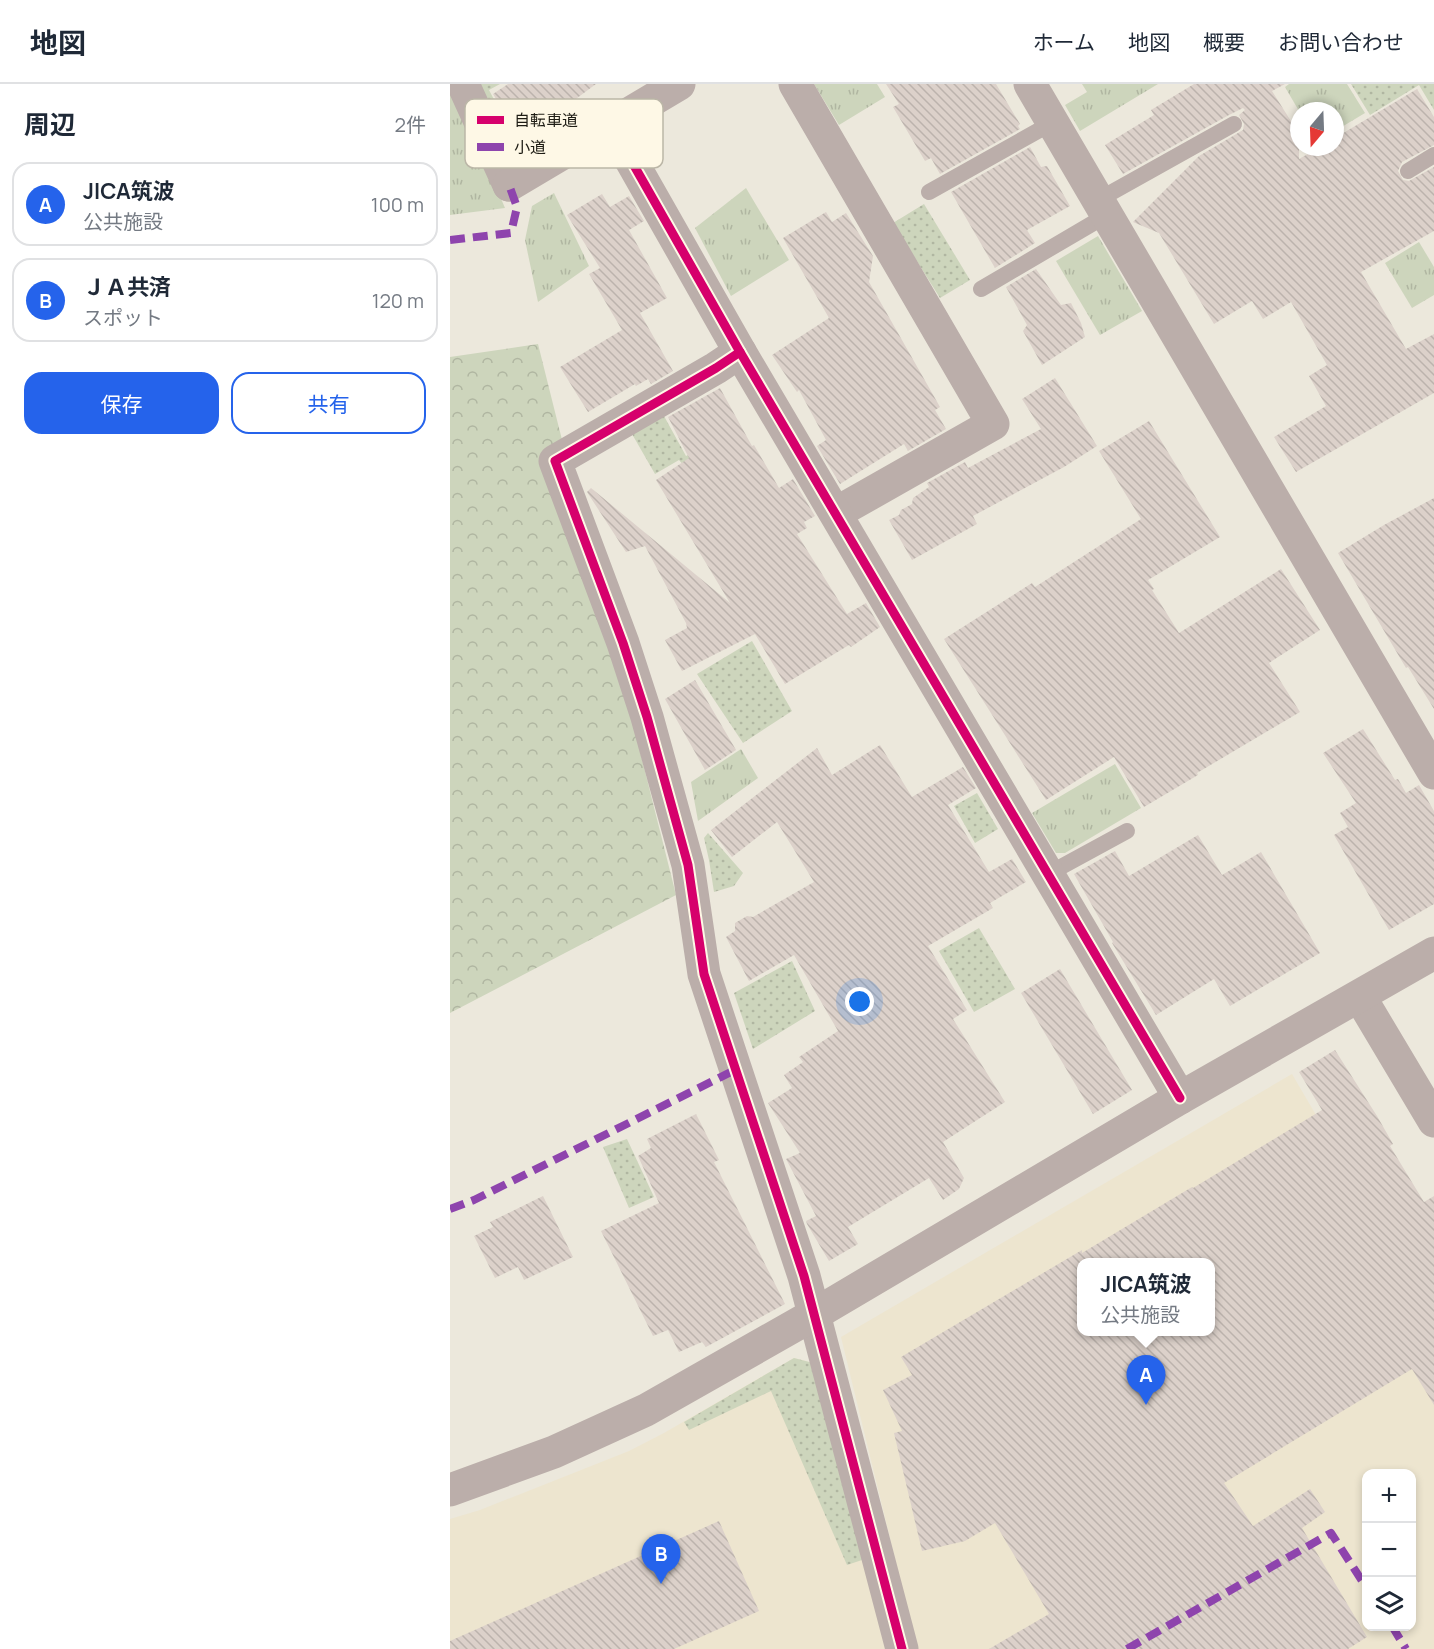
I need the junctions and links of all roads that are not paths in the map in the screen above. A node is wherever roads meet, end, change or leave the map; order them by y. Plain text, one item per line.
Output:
1 (464, 84) edge
2 (679, 84) edge
3 (795, 84) edge
4 (1030, 84) edge
5 (471, 99) edge
6 (654, 99) edge
7 (1052, 123) junction
8 (1234, 124) dead end
9 (1434, 155) edge
10 (501, 168) edge
11 (537, 168) edge
12 (636, 168) edge
13 (1408, 171) dead end
14 (929, 192) dead end
15 (1102, 208) junction
16 (981, 289) dead end
17 (740, 352) junction
18 (836, 513) junction
19 (1434, 773) edge
20 (1127, 831) dead end
21 (1048, 874) junction
22 (1434, 953) edge
23 (1360, 997) junction
24 (1180, 1098) junction
25 (1434, 1121) edge
26 (815, 1314) junction
27 (450, 1490) edge
28 (902, 1649) edge

1 - 5 street
2 - 6 street
3 - 18 street
4 - 7 street
7 - 14 lane
7 - 15 street
8 - 15 lane
9 - 13 lane
10 - 11 street
12 - 17 street
15 - 16 lane
15 - 19 street
17 - 18 street
17 - 26 street
18 - 21 street
20 - 21 lane
21 - 24 street
22 - 23 street
23 - 24 street
23 - 25 street
24 - 26 street
26 - 27 street
26 - 28 street

